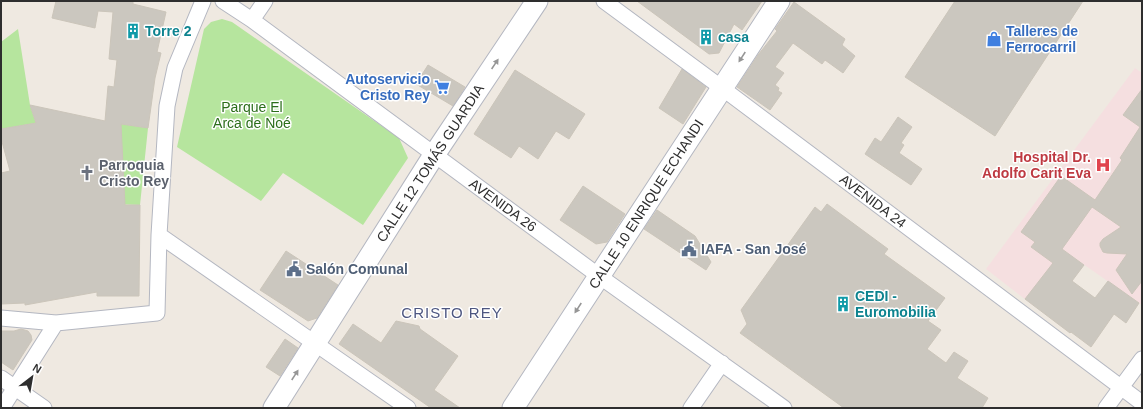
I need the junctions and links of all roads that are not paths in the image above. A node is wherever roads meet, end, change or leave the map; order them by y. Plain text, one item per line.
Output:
1 (203, 1) edge
2 (223, 1) edge
3 (265, 1) edge
4 (537, 1) edge
5 (604, 1) edge
6 (779, 1) edge
7 (252, 20) junction
8 (722, 88) junction
9 (434, 155) junction
10 (159, 235) junction
11 (599, 276) junction
12 (1, 318) edge
13 (56, 323) junction
14 (316, 344) junction
15 (1142, 359) edge
16 (722, 363) junction
17 (1, 378) edge
18 (15, 387) junction
19 (1121, 388) junction
20 (1142, 403) edge
21 (2, 408) edge
22 (44, 408) edge
23 (274, 408) edge
24 (408, 408) edge
25 (513, 408) edge
26 (690, 408) edge
27 (784, 408) edge
28 (1106, 408) edge

1 - 10 street
2 - 7 street, AVENIDA 26
3 - 7 street
9 -> 4 street, CALLE 12 TOMÁS GUARDIA
5 - 8 street, AVENIDA 24
6 -> 8 street, CALLE 10 ENRIQUE ECHANDI
7 - 9 street, AVENIDA 26
8 - 11 street, CALLE 10 ENRIQUE ECHANDI
8 - 19 street, AVENIDA 24
9 - 11 street, AVENIDA 26
9 - 14 street, CALLE 12 TOMÁS GUARDIA
10 - 13 street
10 - 14 street
11 - 16 street, AVENIDA 26
11 -> 25 street, CALLE 10 ENRIQUE ECHANDI
12 - 13 street
13 - 18 street
23 -> 14 street, CALLE 12 TOMÁS GUARDIA
14 - 24 street
15 - 19 street
16 - 26 street
16 - 27 street, AVENIDA 26
17 - 18 street
18 - 21 street
18 - 22 street
19 - 20 street, AVENIDA 24
19 - 28 street

